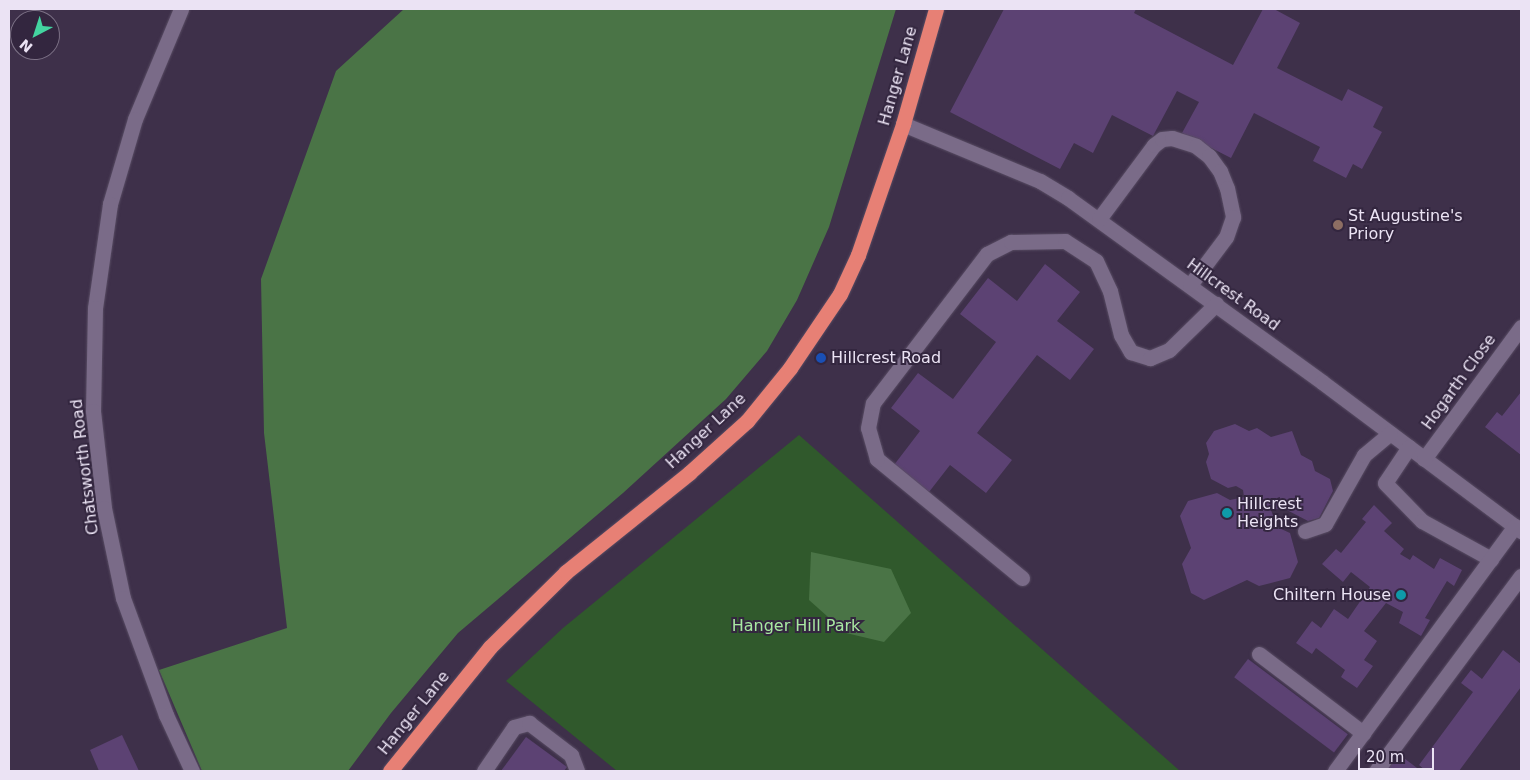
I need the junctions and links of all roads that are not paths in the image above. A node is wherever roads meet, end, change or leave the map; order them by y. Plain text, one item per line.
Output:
1 (181, 9) edge
2 (936, 9) edge
3 (903, 124) junction
4 (1099, 219) junction
5 (1190, 286) junction
6 (1216, 304) junction
7 (1521, 327) edge
8 (1390, 433) junction
9 (1409, 447) junction
10 (1424, 459) junction
11 (1518, 529) edge
12 (1305, 531) dead end
13 (1491, 559) junction
14 (1521, 576) edge
15 (1022, 578) dead end
16 (1259, 654) dead end
17 (1364, 732) junction
18 (192, 771) edge
19 (390, 771) edge
20 (484, 771) edge
21 (577, 771) edge
22 (1335, 771) edge
23 (1376, 771) edge

1 - 18 street, Chatsworth Road
2 - 3 highway, Hanger Lane
3 - 4 street, Hillcrest Road
3 - 19 highway, Hanger Lane
4 - 5 street, Hillcrest Road
4 - 5 street
5 - 6 street, Hillcrest Road
6 - 8 street, Hillcrest Road
6 - 15 street
7 - 10 street, Hogarth Close
8 - 9 street, Hillcrest Road
8 - 12 street
9 - 10 street, Hillcrest Road
9 - 13 street
10 - 11 street, Hillcrest Road
11 - 13 street
13 - 17 street
14 - 23 street
16 - 17 street
17 - 22 street
20 - 21 street

